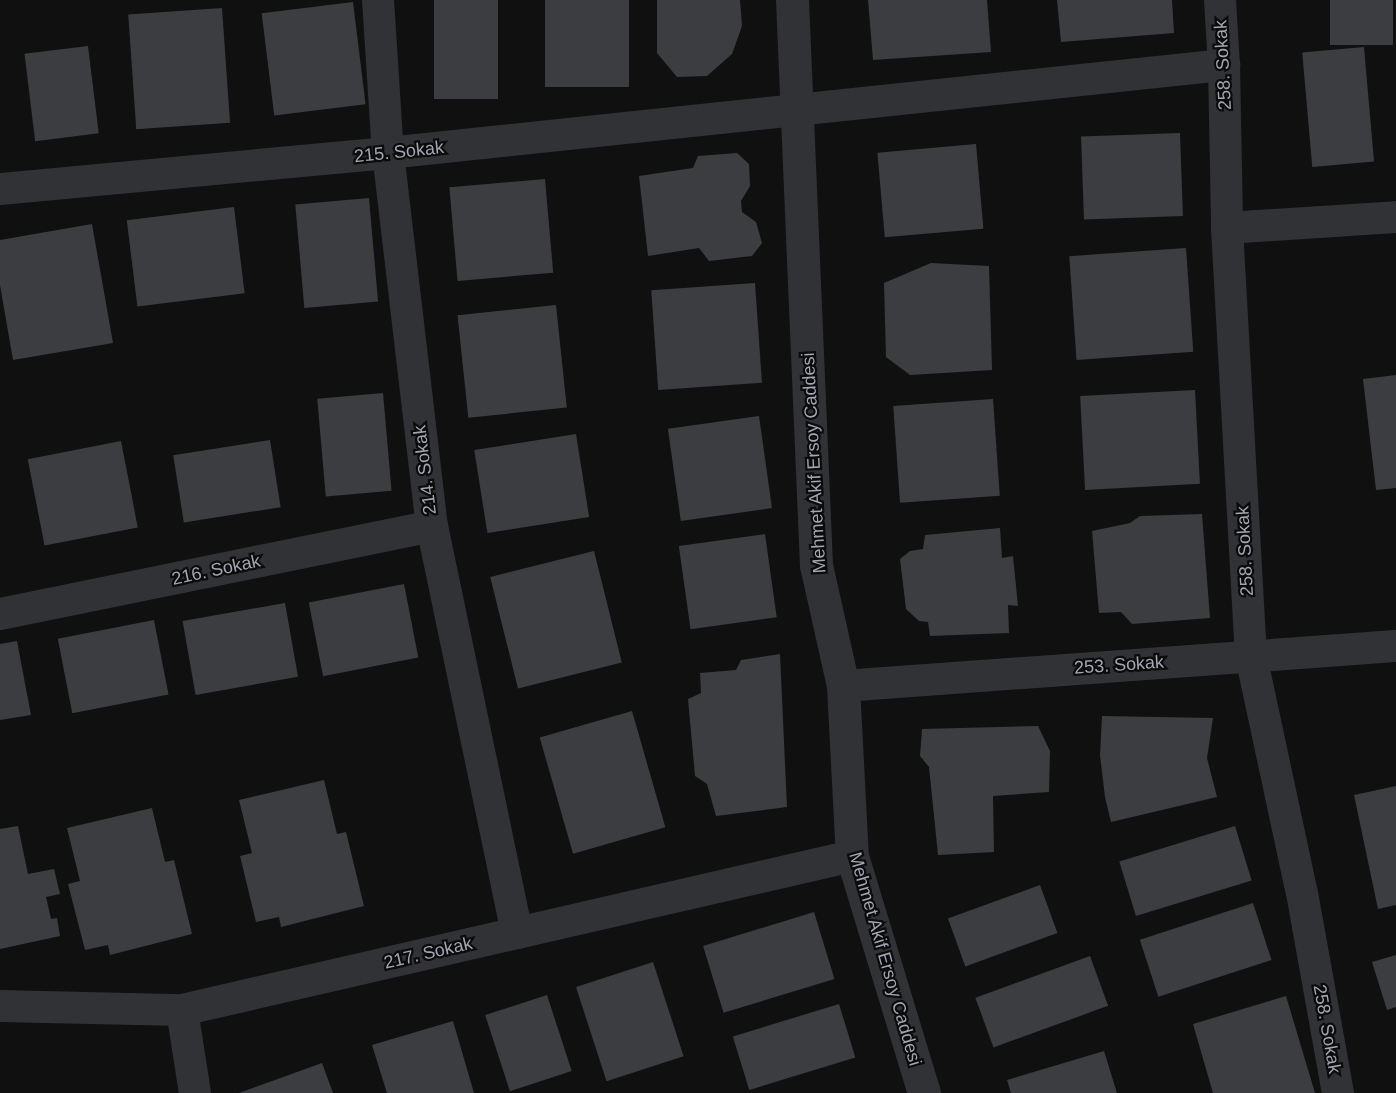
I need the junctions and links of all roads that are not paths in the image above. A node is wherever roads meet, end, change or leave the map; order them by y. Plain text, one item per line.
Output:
1 (378, 0) edge
2 (792, 0) edge
3 (1220, 0) edge
4 (1224, 65) junction
5 (797, 110) junction
6 (388, 153) junction
7 (0, 189) edge
8 (1396, 217) edge
9 (1227, 228) junction
10 (432, 526) junction
11 (0, 614) edge
12 (1396, 646) edge
13 (1251, 656) junction
14 (843, 686) junction
15 (852, 856) junction
16 (516, 933) junction
17 (0, 1006) edge
18 (182, 1010) junction
19 (195, 1093) edge
20 (924, 1093) edge
21 (1338, 1093) edge

1 - 6 street, 214. Sokak
2 - 5 street, Mehmet Akif Ersoy Caddesi
3 - 4 street, 258. Sokak
4 - 5 street, 215. Sokak
4 - 9 street, 258. Sokak
5 - 6 street, 215. Sokak
5 - 14 street, Mehmet Akif Ersoy Caddesi
6 - 7 street, 215. Sokak
6 - 10 street, 214. Sokak
8 - 9 street
9 - 13 street, 258. Sokak
10 - 11 street, 216. Sokak
10 - 16 street, 214. Sokak
12 - 13 street, 253. Sokak
13 - 14 street, 253. Sokak
13 - 21 street, 258. Sokak
14 - 15 street, Mehmet Akif Ersoy Caddesi
15 - 16 street, 217. Sokak
15 - 20 street, Mehmet Akif Ersoy Caddesi
16 - 18 street, 217. Sokak
17 - 18 street, 217. Sokak
18 - 19 street

